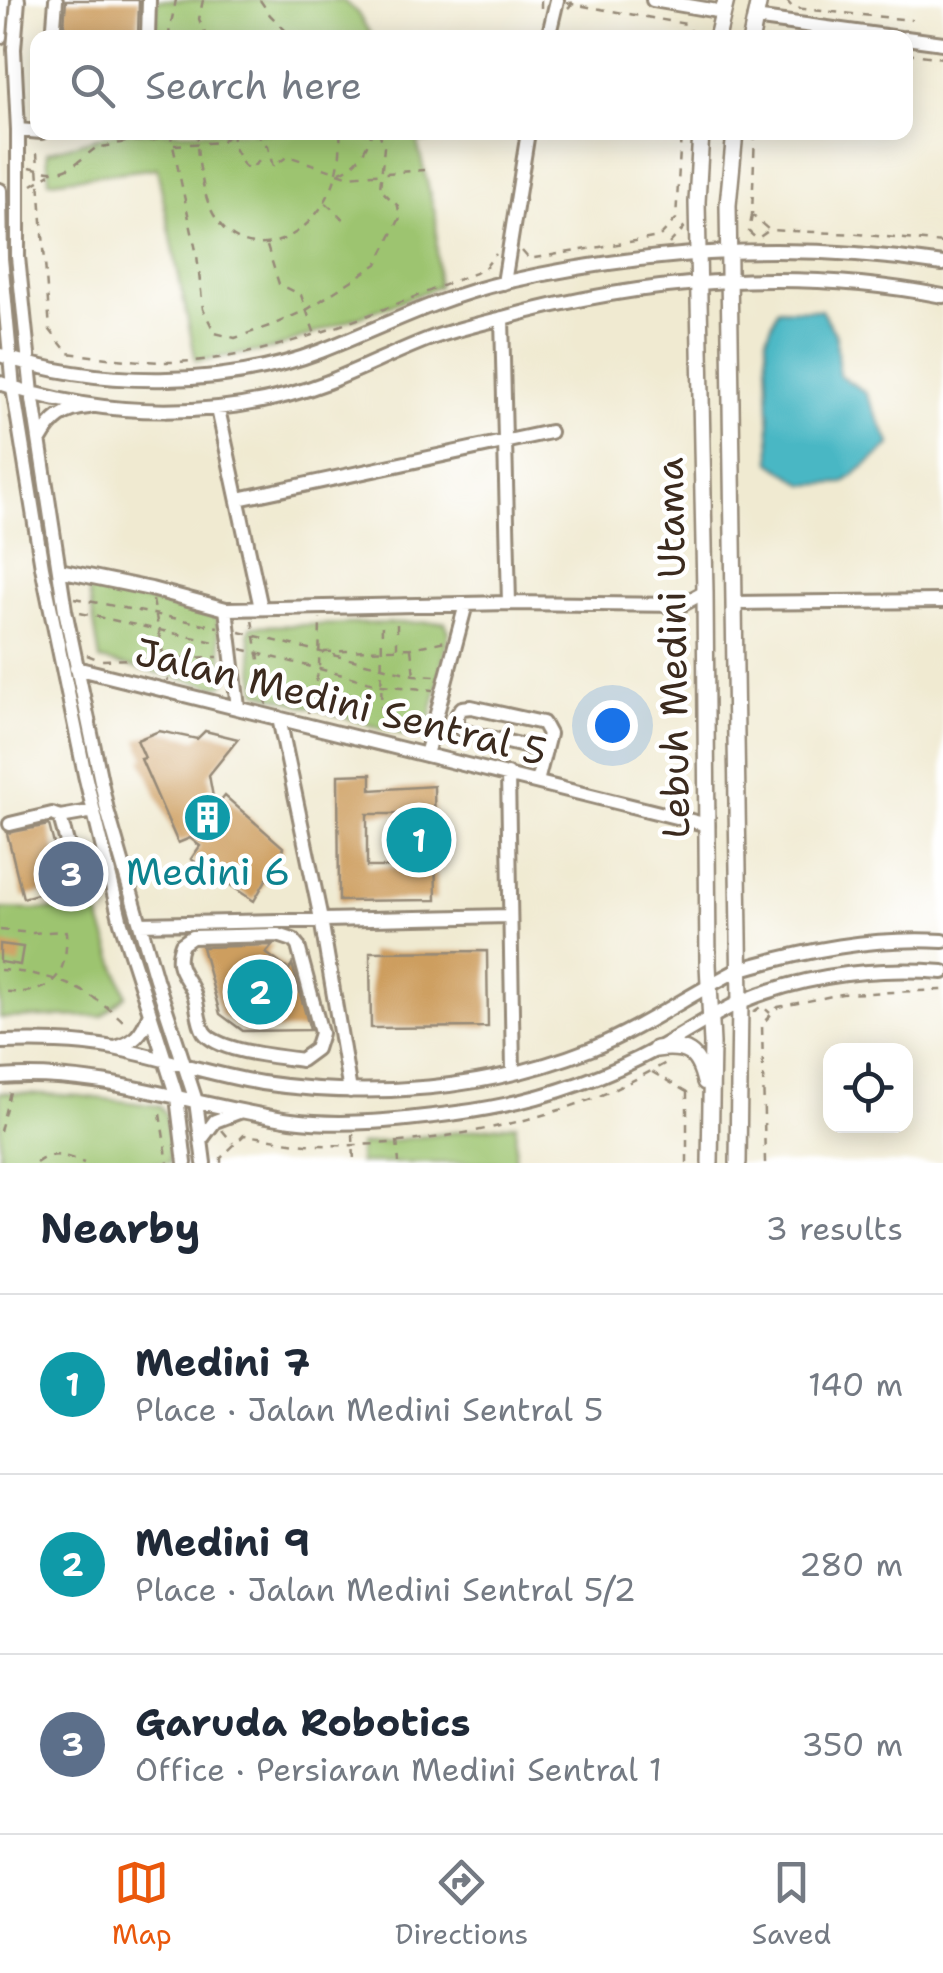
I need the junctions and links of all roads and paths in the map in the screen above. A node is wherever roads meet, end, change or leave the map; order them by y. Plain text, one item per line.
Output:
1 (3, 0) edge
2 (18, 0) edge
3 (56, 0) edge
4 (150, 0) edge
5 (176, 0) edge
6 (203, 0) edge
7 (260, 0) edge
8 (557, 0) edge
9 (653, 0) edge
10 (759, 0) edge
11 (786, 0) edge
12 (571, 2) edge
13 (725, 6) edge
14 (564, 14) dead end
15 (754, 18) junction
16 (912, 20) dead end
17 (54, 30) edge
18 (148, 30) edge
19 (170, 30) edge
20 (204, 30) edge
21 (286, 30) edge
22 (550, 30) edge
23 (690, 30) edge
24 (752, 30) edge
25 (843, 30) edge
26 (0, 37) edge
27 (913, 39) edge
28 (943, 43) edge
29 (913, 55) edge
30 (943, 58) edge
31 (18, 130) junction
32 (30, 131) edge
33 (155, 140) edge
34 (171, 140) edge
35 (197, 140) edge
36 (223, 140) edge
37 (233, 140) edge
38 (262, 140) edge
39 (340, 140) edge
40 (368, 140) edge
41 (382, 140) edge
42 (526, 140) edge
43 (681, 140) edge
44 (701, 140) edge
45 (734, 140) edge
46 (755, 140) edge
47 (196, 143) junction
48 (172, 146) junction
49 (37, 153) dead end
50 (268, 154) junction
51 (17, 163) junction
52 (38, 169) junction
53 (425, 170) dead end
54 (339, 172) junction
55 (51, 173) junction
56 (379, 176) junction
57 (39, 183) junction
58 (0, 190) edge
59 (18, 190) junction
60 (325, 202) junction
61 (752, 214) junction
62 (676, 219) junction
63 (344, 220) dead end
64 (769, 230) junction
65 (659, 236) junction
66 (943, 243) edge
67 (268, 246) junction
68 (520, 248) dead end
69 (730, 252) junction
70 (496, 254) dead end
71 (700, 254) junction
72 (1, 258) edge
73 (943, 264) edge
74 (730, 281) junction
75 (504, 282) junction
76 (700, 283) junction
77 (943, 296) edge
78 (308, 309) junction
79 (3, 313) edge
80 (502, 318) junction
81 (315, 332) junction
82 (320, 351) junction
83 (6, 357) edge
84 (30, 363) junction
85 (6, 385) edge
86 (32, 393) junction
87 (102, 406) junction
88 (218, 409) junction
89 (550, 432) dead end
90 (40, 440) junction
91 (507, 440) junction
92 (238, 498) junction
93 (59, 570) junction
94 (151, 589) junction
95 (705, 592) junction
96 (943, 601) edge
97 (64, 603) junction
98 (509, 603) junction
99 (735, 603) junction
100 (466, 604) junction
101 (382, 606) junction
102 (397, 606) junction
103 (320, 607) junction
104 (256, 608) junction
105 (226, 609) junction
106 (155, 612) junction
107 (158, 629) junction
108 (230, 630) junction
109 (254, 635) junction
110 (457, 640) junction
111 (232, 646) junction
112 (397, 648) junction
113 (411, 648) junction
114 (72, 650) junction
115 (382, 650) junction
116 (320, 652) junction
117 (258, 653) junction
118 (220, 657) dead end
119 (164, 659) junction
120 (76, 668) junction
121 (382, 668) junction
122 (319, 669) junction
123 (414, 675) junction
124 (448, 676) junction
125 (382, 684) junction
126 (169, 690) junction
127 (444, 692) junction
128 (238, 707) junction
129 (274, 716) junction
130 (381, 723) junction
131 (306, 724) junction
132 (422, 729) dead end
133 (381, 744) junction
134 (545, 751) junction
135 (426, 756) junction
136 (508, 774) junction
137 (537, 782) junction
138 (94, 810) junction
139 (60, 816) junction
140 (10, 824) dead end
141 (708, 825) junction
142 (81, 892) dead end
143 (509, 916) junction
144 (321, 920) junction
145 (140, 924) junction
146 (0, 930) edge
147 (943, 940) edge
148 (0, 970) edge
149 (738, 970) junction
150 (943, 972) edge
151 (180, 974) junction
152 (156, 979) junction
153 (56, 980) junction
154 (708, 985) junction
155 (943, 990) edge
156 (0, 991) edge
157 (740, 1002) junction
158 (770, 1014) junction
159 (149, 1016) junction
160 (712, 1016) junction
161 (750, 1020) dead end
162 (748, 1034) dead end
163 (138, 1036) junction
164 (0, 1042) edge
165 (764, 1045) junction
166 (113, 1048) junction
167 (656, 1049) junction
168 (301, 1060) junction
169 (163, 1062) junction
170 (183, 1066) junction
171 (513, 1072) junction
172 (650, 1072) dead end
173 (0, 1077) edge
174 (299, 1087) junction
175 (350, 1091) junction
176 (10, 1092) dead end
177 (687, 1092) dead end
178 (176, 1097) junction
179 (196, 1101) junction
180 (711, 1105) junction
181 (242, 1112) junction
182 (160, 1114) dead end
183 (215, 1121) junction
184 (353, 1122) junction
185 (0, 1130) edge
186 (203, 1137) junction
187 (396, 1140) dead end
188 (234, 1144) dead end
189 (36, 1163) edge
190 (84, 1163) edge
191 (168, 1163) edge
192 (186, 1163) edge
193 (204, 1163) edge
194 (354, 1163) edge
195 (398, 1163) edge
196 (710, 1163) edge
197 (738, 1163) edge
198 (765, 1163) edge

1 - 26 street
2 - 31 street
3 - 17 street
4 - 18 street
5 - 19 path
6 - 20 path
7 - 21 path
8 - 22 street
9 - 13 street
10 - 15 main road
11 - 16 path
12 - 14 path
12 - 23 path
15 - 24 main road
15 - 25 street
27 - 28 street
29 - 30 path
31 - 32 street
31 - 51 street
33 - 55 path
34 - 48 path
35 - 47 path
36 - 47 path
37 - 50 path
38 - 50 path
39 - 54 path
40 - 54 path
41 - 56 path
42 - 75 street
43 - 62 path
44 - 71 main road, Lebuh Medini Utama
45 - 69 main road, Lebuh Medini Utama
46 - 61 path
47 - 48 path
47 - 67 path
48 - 78 path
49 - 52 path
50 - 54 path
51 - 52 path
51 - 59 street
52 - 55 path
52 - 57 path
53 - 56 path
54 - 56 path
54 - 60 path
55 - 57 path
56 - 78 path
57 - 59 path
57 - 81 path
58 - 72 street
59 - 84 street
60 - 63 path
60 - 67 path
61 - 64 path
61 - 64 path
62 - 65 path
62 - 65 path
64 - 66 path
65 - 68 path
67 - 78 path
69 - 71 street
69 - 73 street
69 - 74 main road, Lebuh Medini Utama
70 - 81 path
71 - 75 street
71 - 76 main road, Lebuh Medini Utama
72 - 79 street
74 - 76 street
74 - 77 street
74 - 99 main road, Lebuh Medini Utama
75 - 82 street
76 - 80 street
76 - 95 main road, Lebuh Medini Utama
78 - 81 path
79 - 83 street
80 - 88 street
80 - 91 street
81 - 82 path
82 - 84 street
83 - 84 street
83 - 85 street
84 - 86 street
85 - 86 street
85 - 138 street
86 - 87 street
86 - 90 street
87 - 88 street
87 - 90 street
88 - 92 street
89 - 91 street
90 - 93 street
91 - 92 street
91 - 98 street
92 - 104 street
93 - 94 street
93 - 97 street
94 - 105 street
94 - 106 path
95 - 98 street
95 - 141 main road, Lebuh Medini Utama
96 - 99 street
97 - 106 path
97 - 107 path
97 - 114 street
98 - 100 street
99 - 149 main road, Lebuh Medini Utama
100 - 102 street
100 - 110 street
101 - 102 street
101 - 103 street
101 - 115 path
102 - 112 path
103 - 104 street
103 - 116 path
104 - 105 street
104 - 109 path
105 - 108 street
106 - 107 path
106 - 108 path
107 - 111 path
107 - 119 path
108 - 109 path
108 - 111 street
109 - 116 path
109 - 117 path
110 - 113 path
110 - 124 street
111 - 117 path
111 - 128 street
112 - 113 path
112 - 115 path
113 - 123 path
114 - 119 path
114 - 120 street
115 - 116 path
115 - 121 path
116 - 121 path
116 - 122 path
117 - 122 path
117 - 129 path
118 - 119 path
119 - 126 path
120 - 126 street, Jalan Medini Sentral 5
120 - 145 street
121 - 123 path
121 - 125 path
122 - 125 path
122 - 131 path
123 - 124 path
124 - 127 street
125 - 127 path
125 - 130 path
126 - 128 street, Jalan Medini Sentral 5
127 - 135 street
128 - 129 street, Jalan Medini Sentral 5
129 - 131 street, Jalan Medini Sentral 5
129 - 144 street
130 - 132 path
130 - 133 path
131 - 133 street, Jalan Medini Sentral 5
133 - 135 street, Jalan Medini Sentral 5
134 - 134 street
134 - 137 street
135 - 136 street, Jalan Medini Sentral 5
136 - 137 street, Jalan Medini Sentral 5
136 - 143 street
137 - 141 street, Jalan Medini Sentral 5
138 - 139 street
138 - 159 street
139 - 140 street
139 - 142 street
141 - 154 main road, Lebuh Medini Utama
143 - 144 street
143 - 171 street
144 - 145 street
144 - 175 street
145 - 152 street
146 - 153 path
147 - 149 street
148 - 153 path
149 - 154 street
149 - 157 main road, Lebuh Medini Utama
150 - 157 street
151 - 152 street
151 - 168 street
151 - 168 street
152 - 170 street
153 - 156 path
153 - 163 path
154 - 160 main road, Lebuh Medini Utama
154 - 171 street
155 - 158 path
157 - 160 street
157 - 197 main road, Lebuh Medini Utama
158 - 161 path
158 - 165 path
159 - 163 street
159 - 169 street
160 - 167 street
160 - 180 main road, Lebuh Medini Utama
162 - 165 path
163 - 166 street
164 - 166 street
165 - 198 path
166 - 169 street
167 - 180 main road
167 - 184 street
168 - 174 street
169 - 170 street
169 - 178 street
170 - 174 street
170 - 179 street
171 - 175 street
172 - 177 path
173 - 178 street
174 - 175 street
176 - 185 path
178 - 179 street
178 - 192 street
179 - 181 street
179 - 186 street
180 - 196 main road, Lebuh Medini Utama
181 - 183 street
181 - 184 street
182 - 191 path
183 - 186 street
183 - 188 path
184 - 194 path
186 - 193 street
187 - 195 path
189 - 190 path

